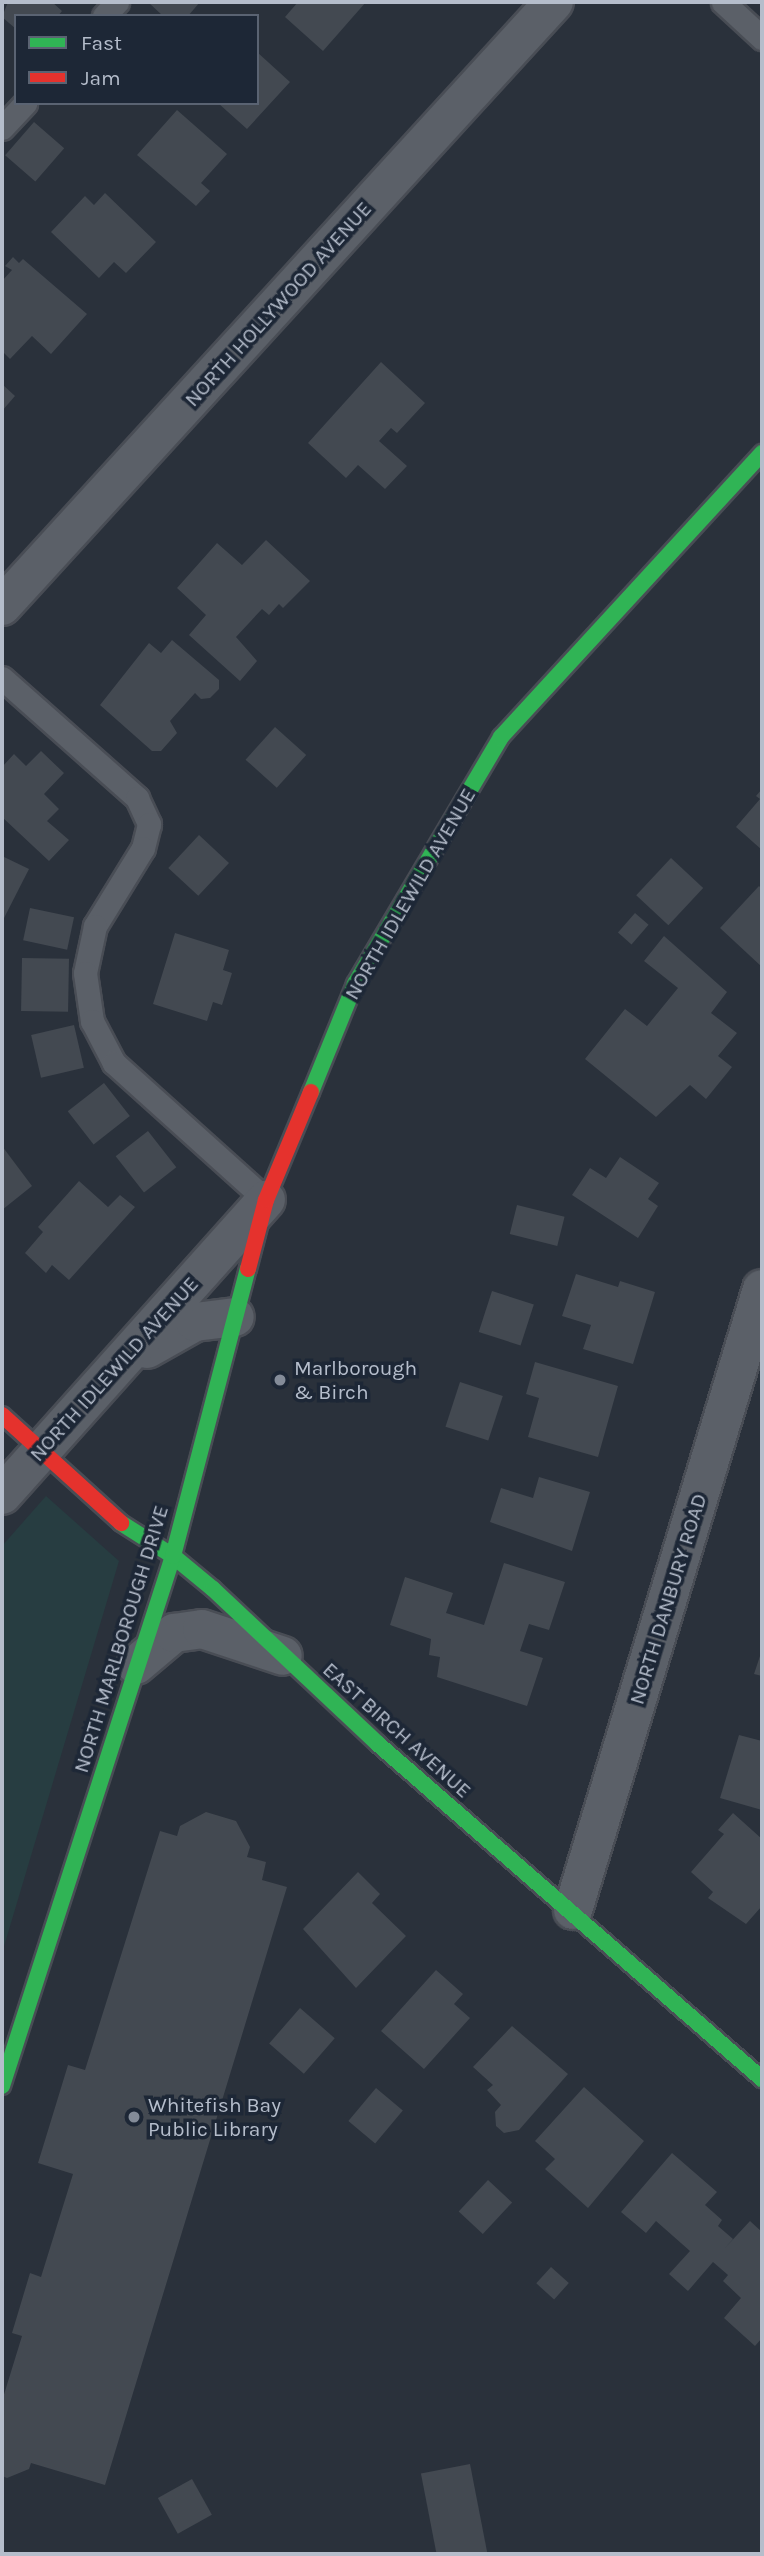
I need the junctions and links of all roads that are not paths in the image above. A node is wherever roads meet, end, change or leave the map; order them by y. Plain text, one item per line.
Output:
1 (554, 2) edge
2 (723, 2) edge
3 (762, 38) edge
4 (22, 105) edge
5 (2, 128) edge
6 (762, 453) edge
7 (2, 606) edge
8 (2, 678) edge
9 (266, 1199) junction
10 (762, 1289) edge
11 (235, 1317) junction
12 (105, 1379) junction
13 (2, 1415) edge
14 (41, 1450) junction
15 (2, 1495) edge
16 (173, 1556) junction
17 (284, 1656) junction
18 (136, 1665) junction
19 (573, 1910) junction
20 (762, 2079) edge
21 (2, 2086) edge

1 - 7 street, NORTH HOLLYWOOD AVENUE
2 - 3 lane
4 - 5 lane
6 - 9 street, NORTH IDLEWILD AVENUE
8 - 9 lane
9 - 11 street, NORTH MARLBOROUGH DRIVE
9 - 12 street, NORTH IDLEWILD AVENUE
10 - 19 street, NORTH DANBURY ROAD
11 - 12 street
11 - 16 street, NORTH MARLBOROUGH DRIVE
12 - 14 street, NORTH IDLEWILD AVENUE
13 - 14 street, EAST BIRCH AVENUE
14 - 15 street, NORTH IDLEWILD AVENUE
14 - 16 street, EAST BIRCH AVENUE
16 - 17 street, EAST BIRCH AVENUE
16 - 18 street, NORTH MARLBOROUGH DRIVE
17 - 18 street
17 - 19 street, EAST BIRCH AVENUE
18 - 21 street, NORTH MARLBOROUGH DRIVE
19 - 20 street, EAST BIRCH AVENUE

